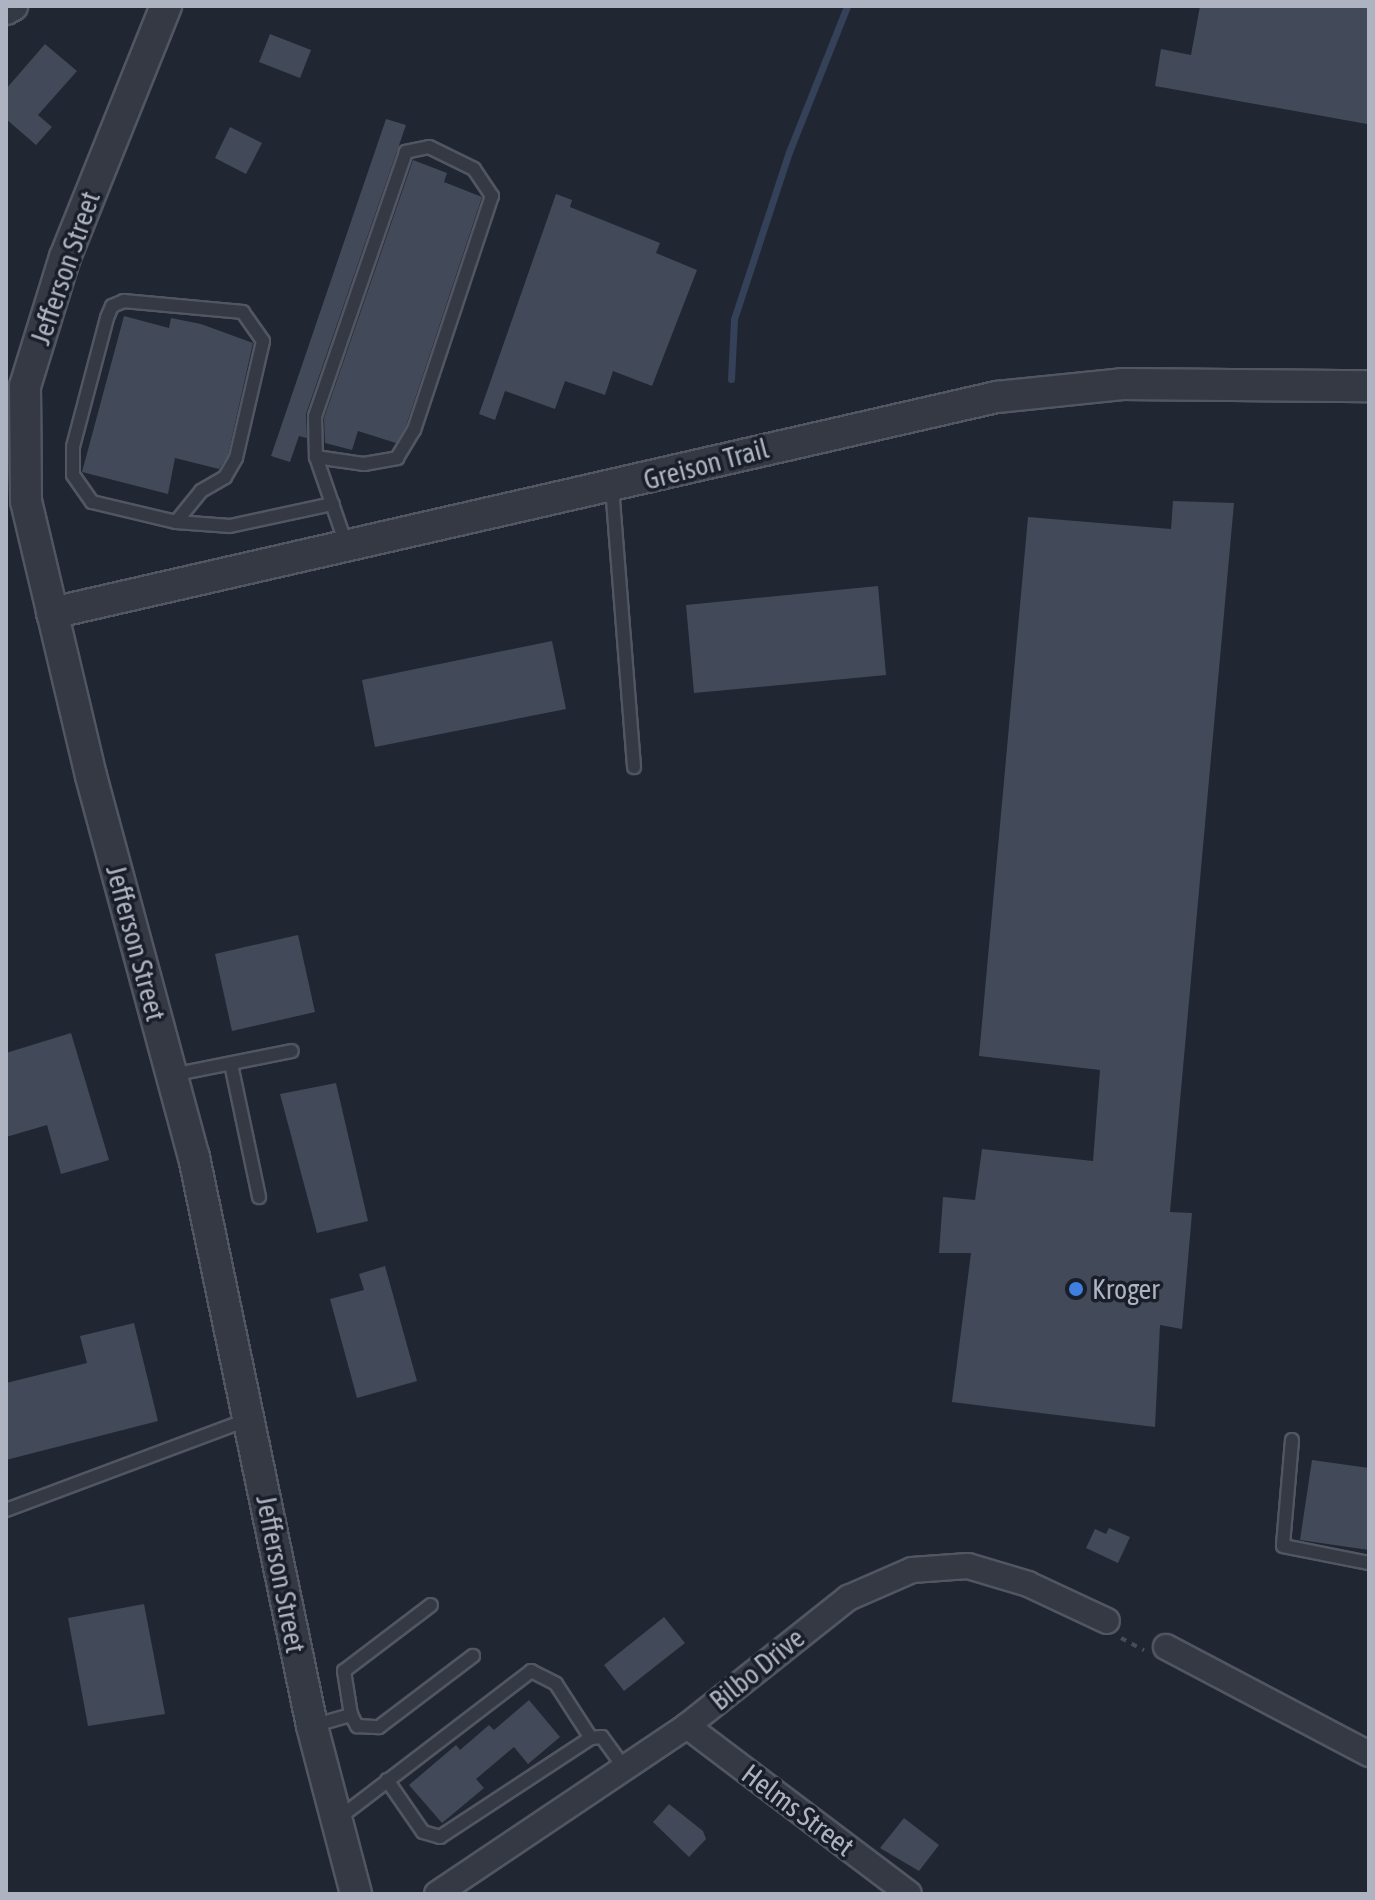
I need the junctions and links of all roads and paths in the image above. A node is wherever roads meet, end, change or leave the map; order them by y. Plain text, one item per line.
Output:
1 (12, 6) edge
2 (166, 6) edge
3 (6, 9) edge
4 (1369, 386) edge
5 (316, 457) junction
6 (612, 487) junction
7 (333, 504) junction
8 (176, 522) junction
9 (347, 547) junction
10 (52, 613) junction
11 (634, 767) dead end
12 (292, 1051) dead end
13 (231, 1064) junction
14 (172, 1075) junction
15 (259, 1197) dead end
16 (252, 1418) junction
17 (1292, 1440) dead end
18 (6, 1510) edge
19 (1369, 1563) edge
20 (431, 1605) dead end
21 (1107, 1621) joint
22 (1166, 1647) joint
23 (473, 1656) dead end
24 (351, 1715) junction
25 (312, 1726) junction
26 (687, 1726) junction
27 (591, 1738) junction
28 (1369, 1754) edge
29 (624, 1767) junction
30 (387, 1780) junction
31 (337, 1820) junction
32 (356, 1894) edge
33 (437, 1894) edge
34 (909, 1894) edge

1 - 3 street
2 - 10 street, Jefferson Street
4 - 6 street, Greison Trail
5 - 5 lane
5 - 7 lane
6 - 9 street, Greison Trail
6 - 11 lane
7 - 8 lane
7 - 9 lane
8 - 8 lane
9 - 10 street, Greison Trail
10 - 14 street, Jefferson Street
12 - 13 lane
13 - 14 lane
13 - 15 lane
14 - 16 street, Jefferson Street
16 - 18 lane
16 - 25 street, Jefferson Street
17 - 19 lane
20 - 24 lane
21 - 22 path
21 - 26 street, Bilbo Drive
22 - 28 street
23 - 24 lane
24 - 25 lane
25 - 31 street, Jefferson Street
26 - 29 street, Bilbo Drive
26 - 34 street, Helms Street
27 - 29 lane
27 - 30 lane
27 - 30 lane
29 - 33 street, Bilbo Drive
30 - 31 lane
31 - 32 street, Jefferson Street

